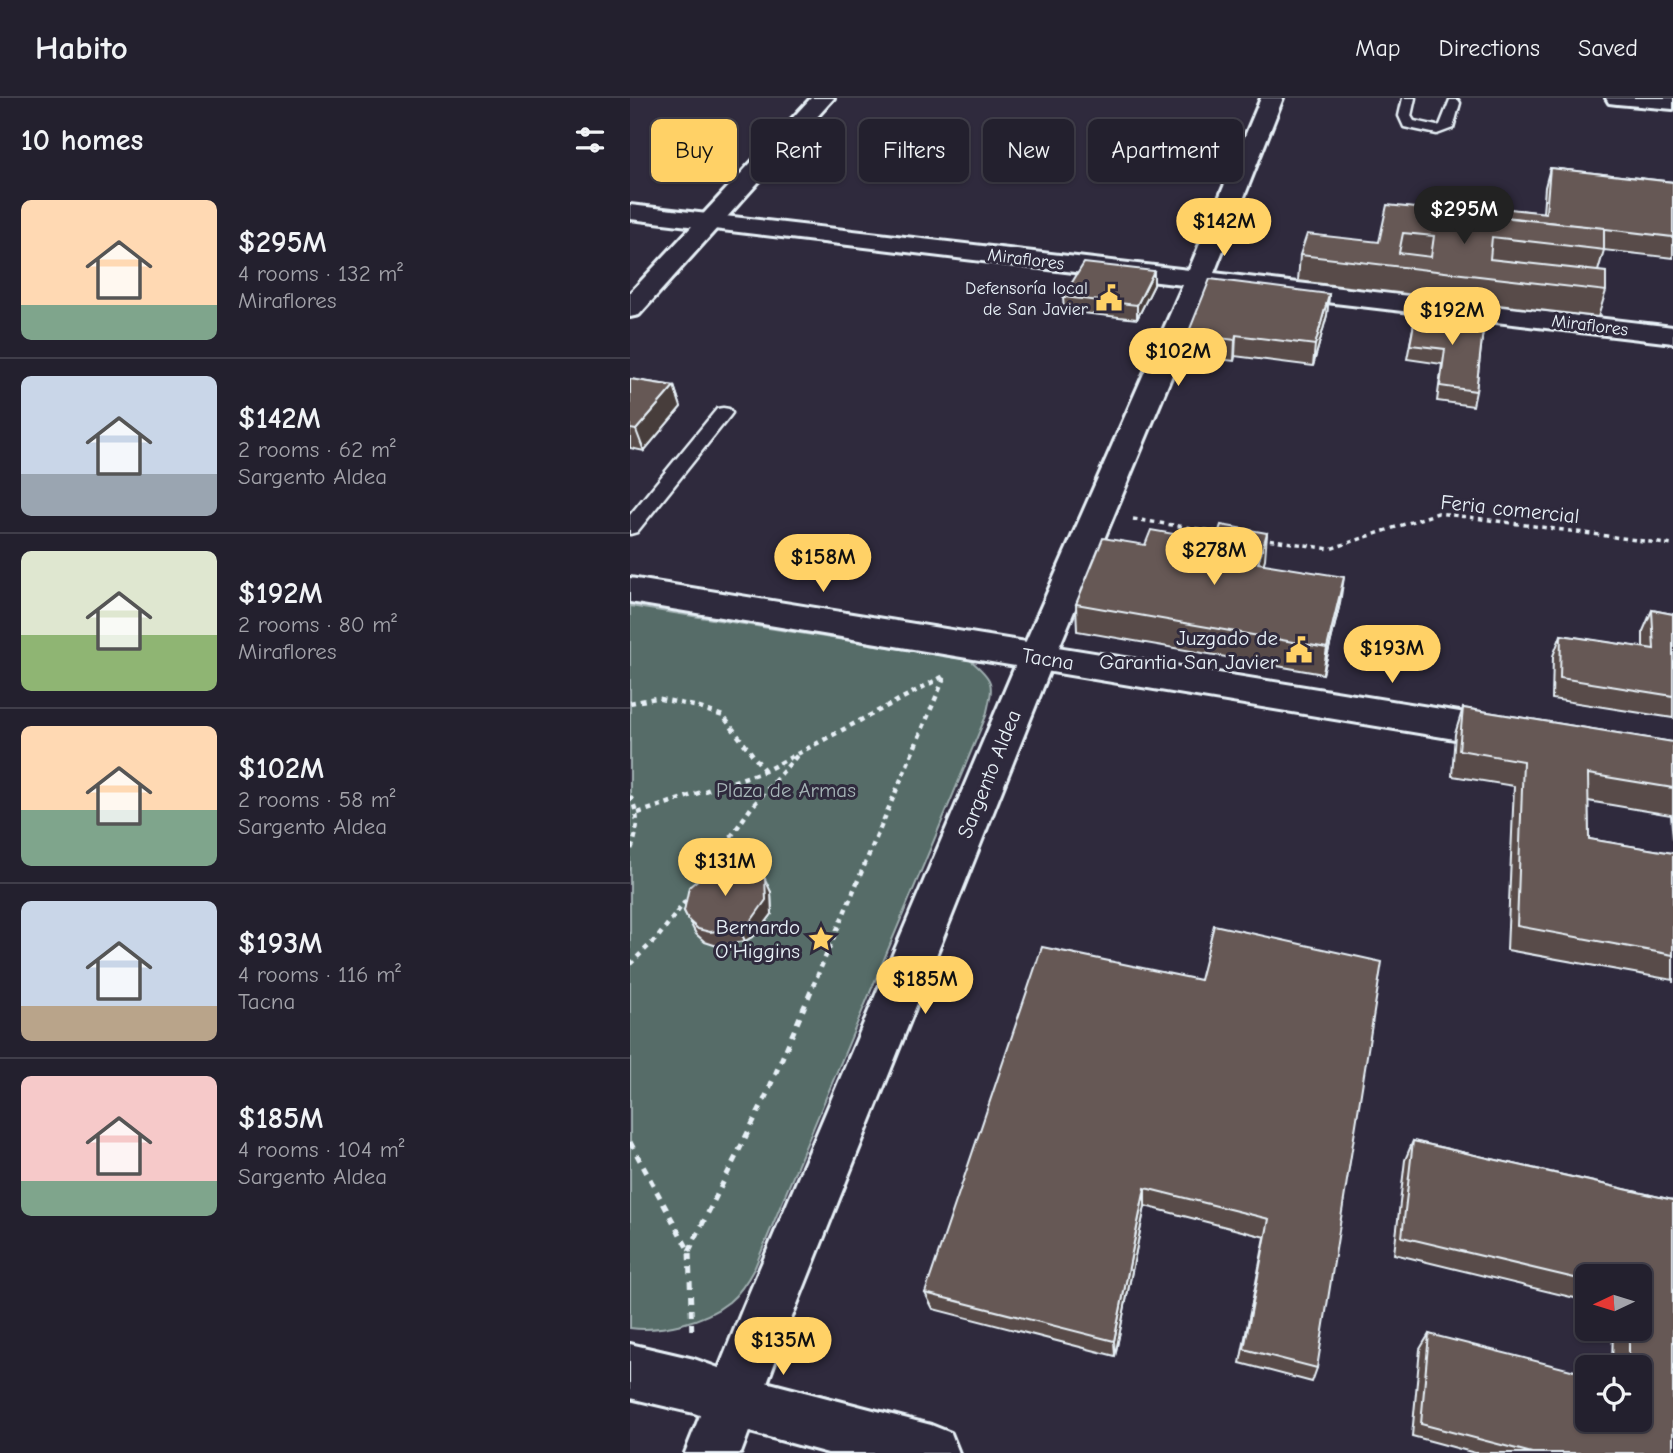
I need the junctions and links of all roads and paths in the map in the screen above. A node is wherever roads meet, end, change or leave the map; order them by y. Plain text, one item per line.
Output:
1 (823, 98) edge
2 (1272, 98) edge
3 (1409, 98) edge
4 (1617, 98) edge
5 (1454, 103) dead end
6 (1673, 103) edge
7 (630, 212) edge
8 (710, 222) junction
9 (1198, 279) junction
10 (630, 309) edge
11 (1673, 335) edge
12 (723, 413) dead end
13 (1098, 513) junction
14 (630, 528) edge
15 (1238, 535) edge
16 (1251, 537) edge
17 (1673, 545) edge
18 (630, 590) edge
19 (1037, 657) junction
20 (630, 703) edge
21 (1537, 738) edge
22 (803, 749) junction
23 (765, 771) junction
24 (630, 796) edge
25 (638, 813) junction
26 (630, 852) edge
27 (701, 880) edge
28 (693, 891) edge
29 (630, 964) edge
30 (630, 1142) edge
31 (689, 1251) junction
32 (630, 1371) edge
33 (715, 1393) junction
34 (713, 1453) edge
35 (931, 1453) edge

1 - 8 street
2 - 9 street, Sargento Aldea
3 - 5 lane
4 - 6 street
7 - 8 street, Miraflores
8 - 9 street, Miraflores
8 - 10 street
9 - 11 street, Miraflores
9 - 13 street, Sargento Aldea
12 - 14 lane
13 - 15 path
13 - 19 street, Sargento Aldea
16 - 17 path, Feria comercial
18 - 19 street, Tacna
19 - 21 street, Tacna
19 - 33 street, Sargento Aldea
20 - 23 path
22 - 23 path
22 - 27 path
22 - 31 path
23 - 25 path
24 - 25 path
25 - 26 path
28 - 29 path
30 - 31 path
31 - 33 path
32 - 33 street
33 - 34 street, Sargento Aldea
33 - 35 street

